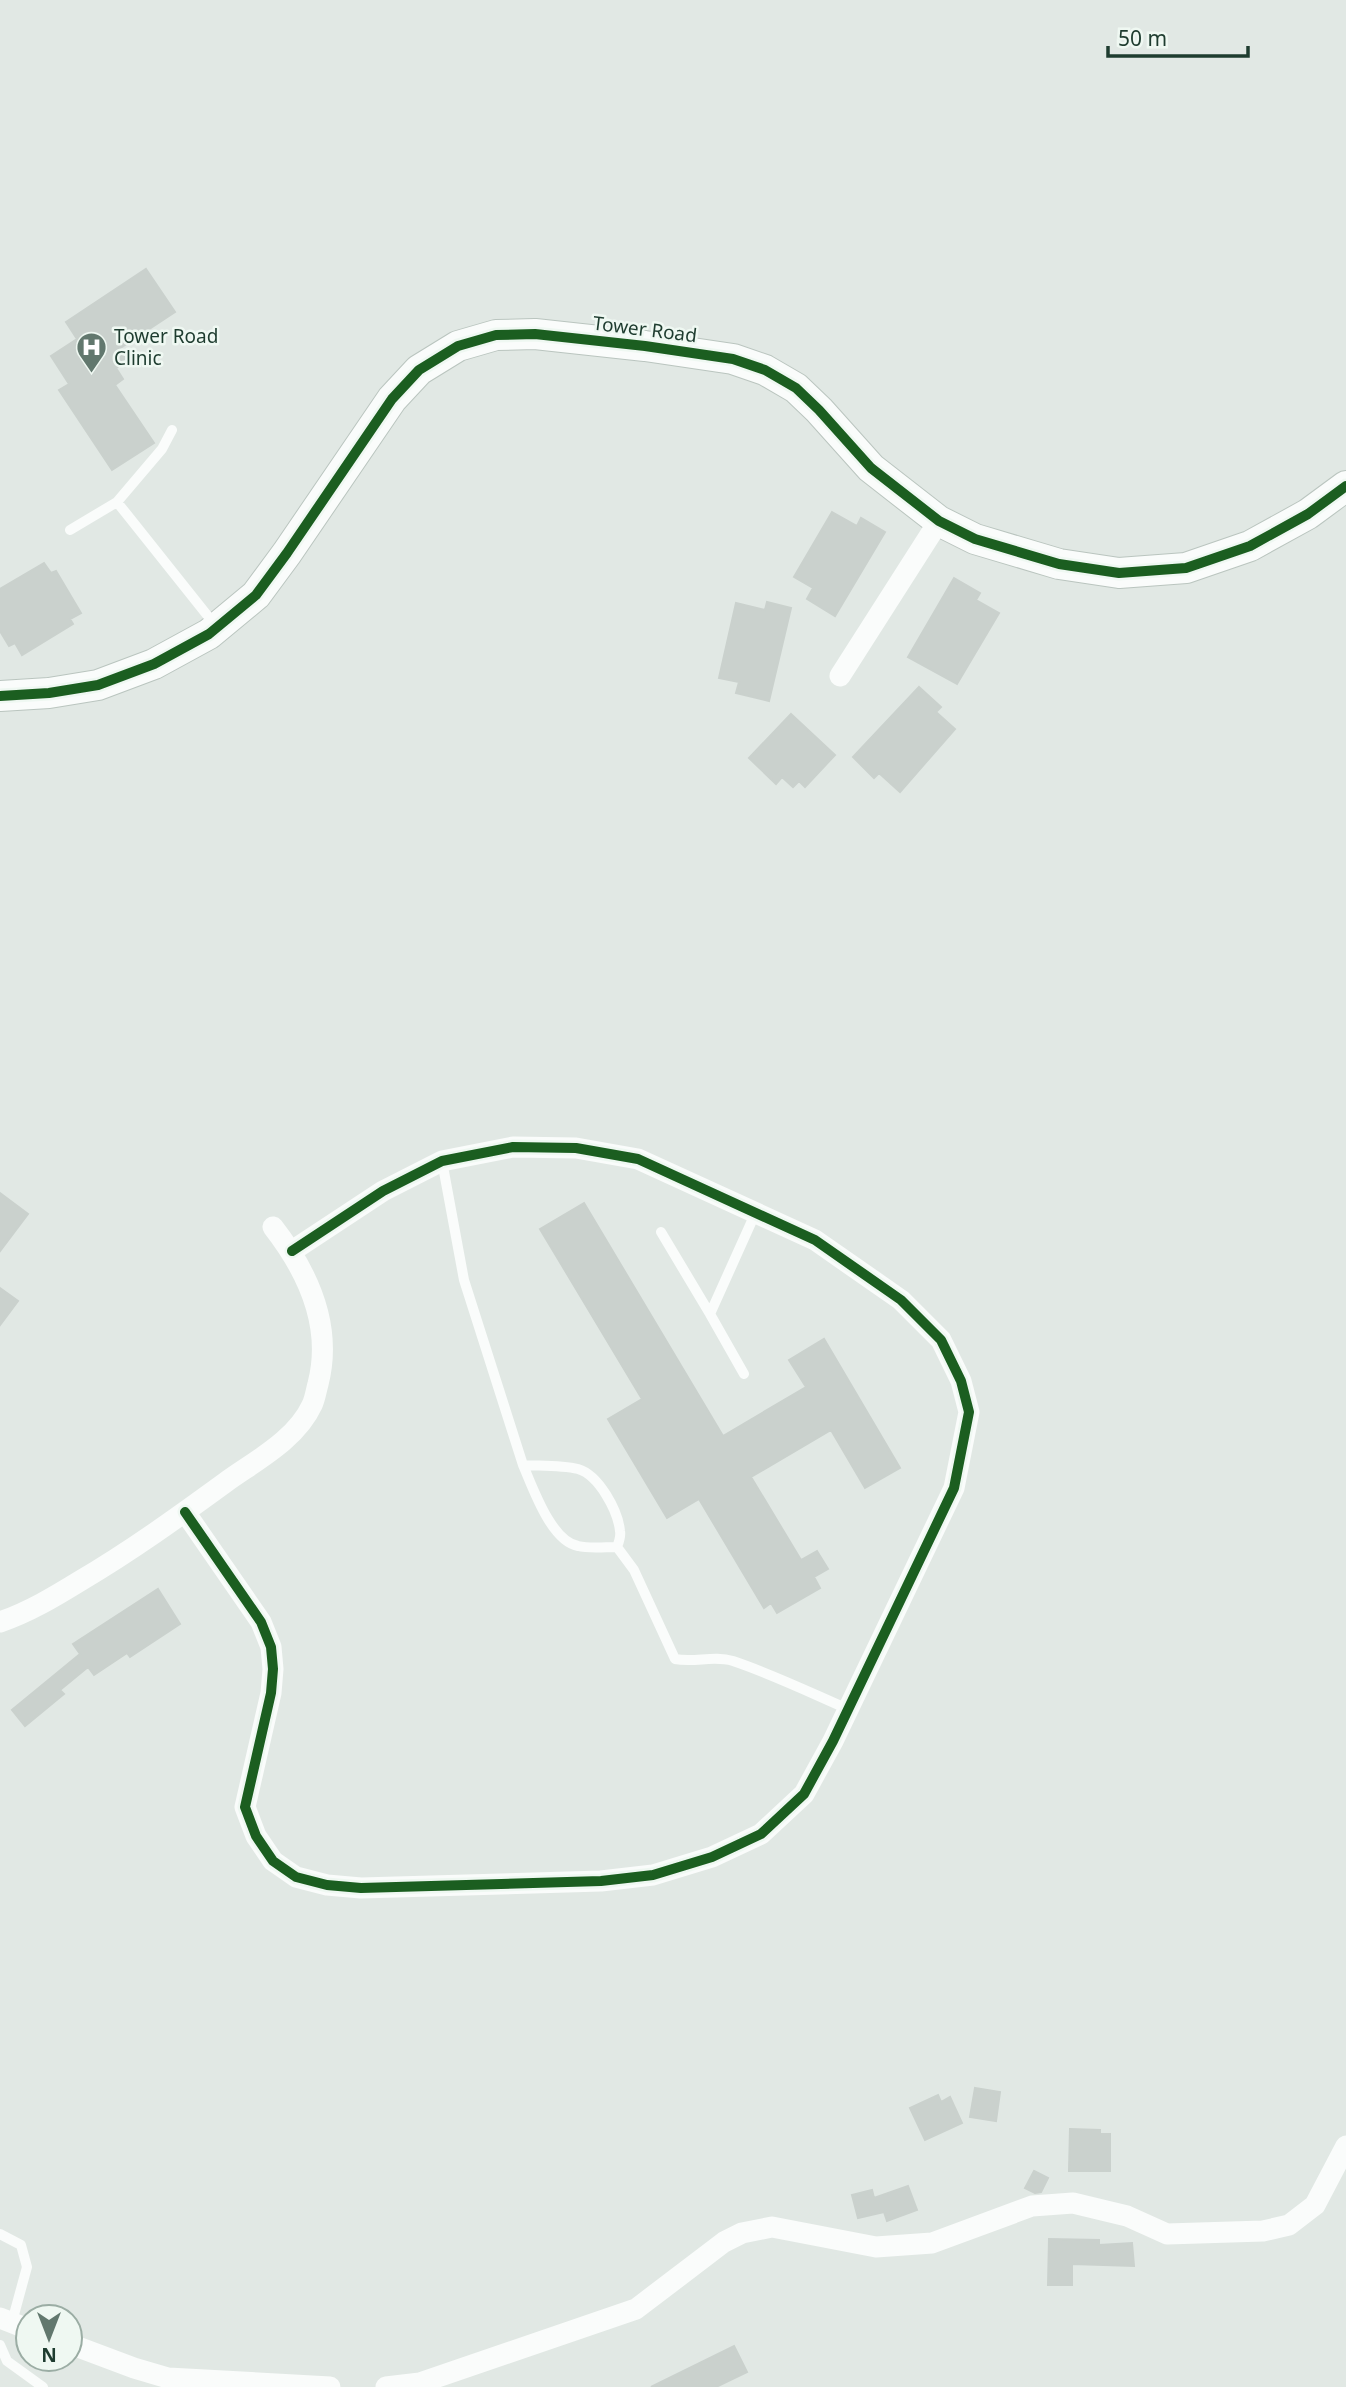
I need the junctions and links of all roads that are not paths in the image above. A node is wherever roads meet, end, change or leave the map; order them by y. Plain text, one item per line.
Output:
1 (172, 430) dead end
2 (1346, 486) edge
3 (117, 502) junction
4 (939, 521) junction
5 (71, 530) dead end
6 (217, 627) junction
7 (840, 676) dead end
8 (0, 696) edge
9 (442, 1161) junction
10 (755, 1213) junction
11 (274, 1227) dead end
12 (661, 1231) dead end
13 (292, 1251) junction
14 (709, 1314) junction
15 (744, 1374) dead end
16 (523, 1465) junction
17 (185, 1512) junction
18 (617, 1547) junction
19 (0, 1622) edge
20 (848, 1709) junction
21 (1346, 2146) edge
22 (0, 2234) edge
23 (13, 2323) edge
24 (0, 2345) edge
25 (84, 2349) edge
26 (43, 2387) edge
27 (330, 2387) edge
28 (386, 2387) edge

1 - 3 lane
2 - 4 street, Tower Road
3 - 5 lane
3 - 6 lane
4 - 6 street, Tower Road
4 - 7 street
6 - 8 street, Tower Road
9 - 10 street
9 - 13 street
9 - 16 lane
10 - 14 lane
10 - 20 street
11 - 13 street
12 - 14 lane
13 - 17 street
14 - 15 lane
16 - 18 lane
16 - 18 lane
17 - 19 street
17 - 20 street
18 - 20 lane
21 - 28 street
22 - 23 lane
24 - 26 lane
25 - 27 street

